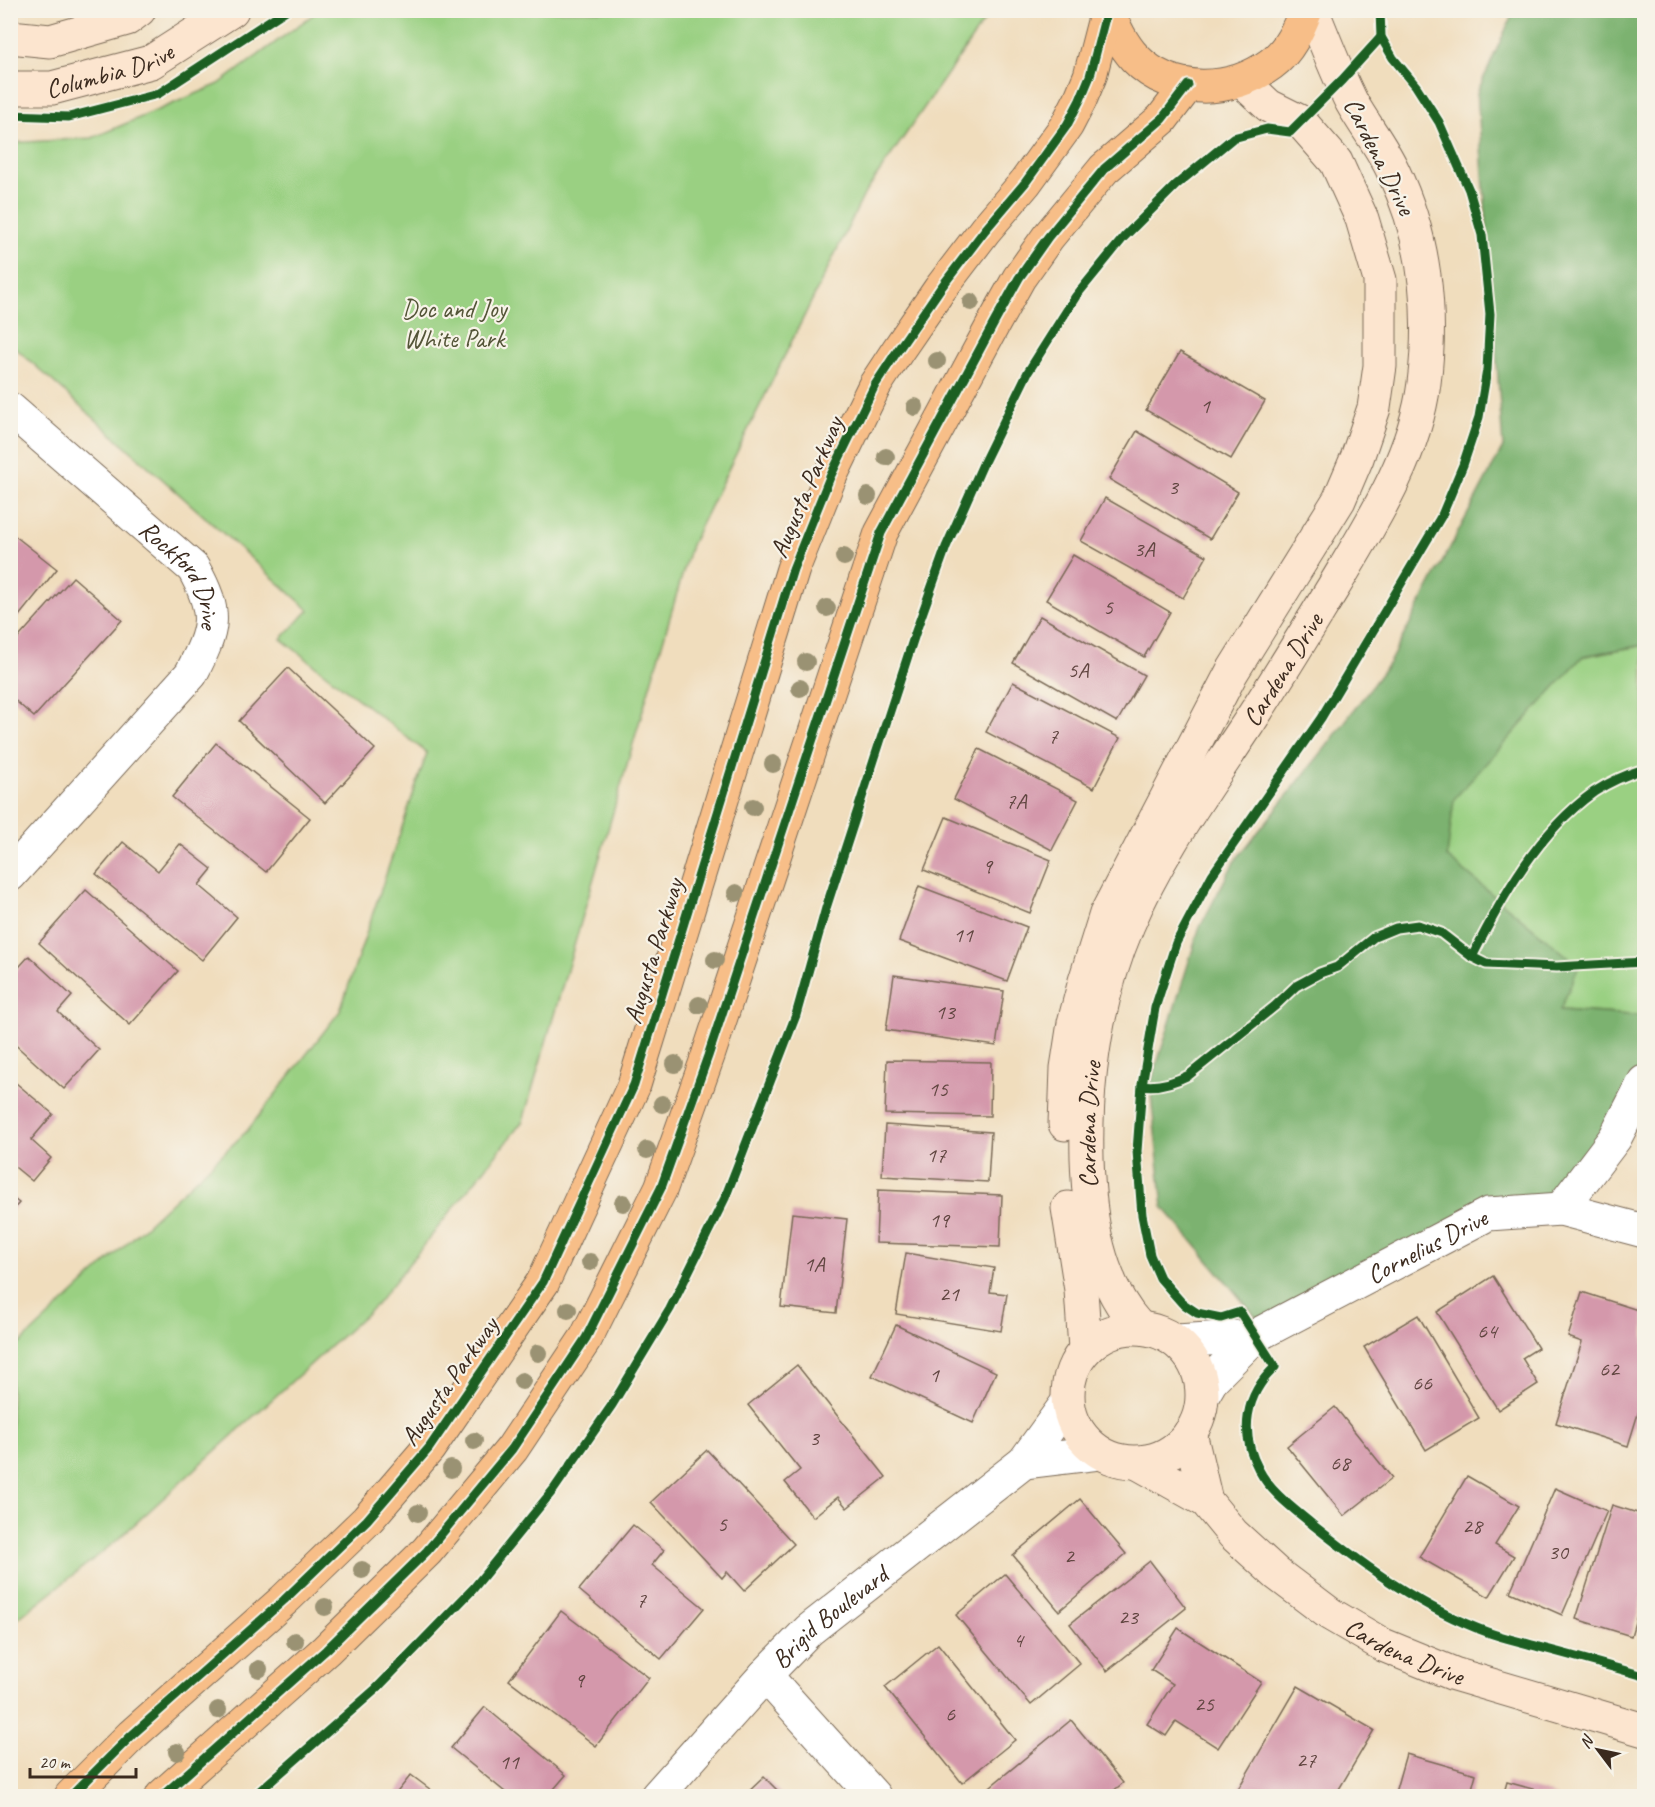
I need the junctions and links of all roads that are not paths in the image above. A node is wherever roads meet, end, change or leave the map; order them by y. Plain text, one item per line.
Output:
1 (140, 10) edge
2 (232, 10) edge
3 (1107, 10) edge
4 (1306, 10) edge
5 (1312, 10) edge
6 (10, 37) edge
7 (1242, 81) junction
8 (1188, 85) junction
9 (10, 88) edge
10 (10, 409) edge
11 (10, 875) edge
12 (1644, 1082) edge
13 (1561, 1209) junction
14 (1644, 1231) edge
15 (1139, 1327) junction
16 (1255, 1336) junction
17 (1177, 1341) junction
18 (1085, 1349) junction
19 (1203, 1395) junction
20 (1067, 1403) junction
21 (1190, 1433) junction
22 (1099, 1453) junction
23 (1024, 1462) junction
24 (1138, 1462) junction
25 (1206, 1501) junction
26 (765, 1676) junction
27 (1644, 1730) edge
28 (71, 1797) edge
29 (162, 1797) edge
30 (657, 1797) edge
31 (874, 1797) edge

1 - 6 street, Columbia Drive
2 - 9 street, Columbia Drive
3 - 8 main road
3 - 28 main road, Augusta Parkway
4 - 7 main road
5 - 15 street, Cardena Drive
7 - 8 main road
7 - 18 street, Cardena Drive
8 - 29 main road
10 - 11 street, Rockford Drive
12 - 13 street
13 - 14 street, Cornelius Drive
13 - 16 street, Cornelius Drive
15 - 17 street
15 - 18 street
16 - 17 street, Cornelius Drive
16 - 19 street, Cornelius Drive
17 - 19 street
18 - 20 street
19 - 21 street
20 - 22 street
20 - 23 street, Brigid Boulevard
21 - 24 street
21 - 25 street, Cardena Drive
22 - 23 street
22 - 24 street
23 - 26 street, Brigid Boulevard
24 - 25 street, Cardena Drive
25 - 27 street, Cardena Drive
26 - 30 street, Brigid Boulevard
26 - 31 street

